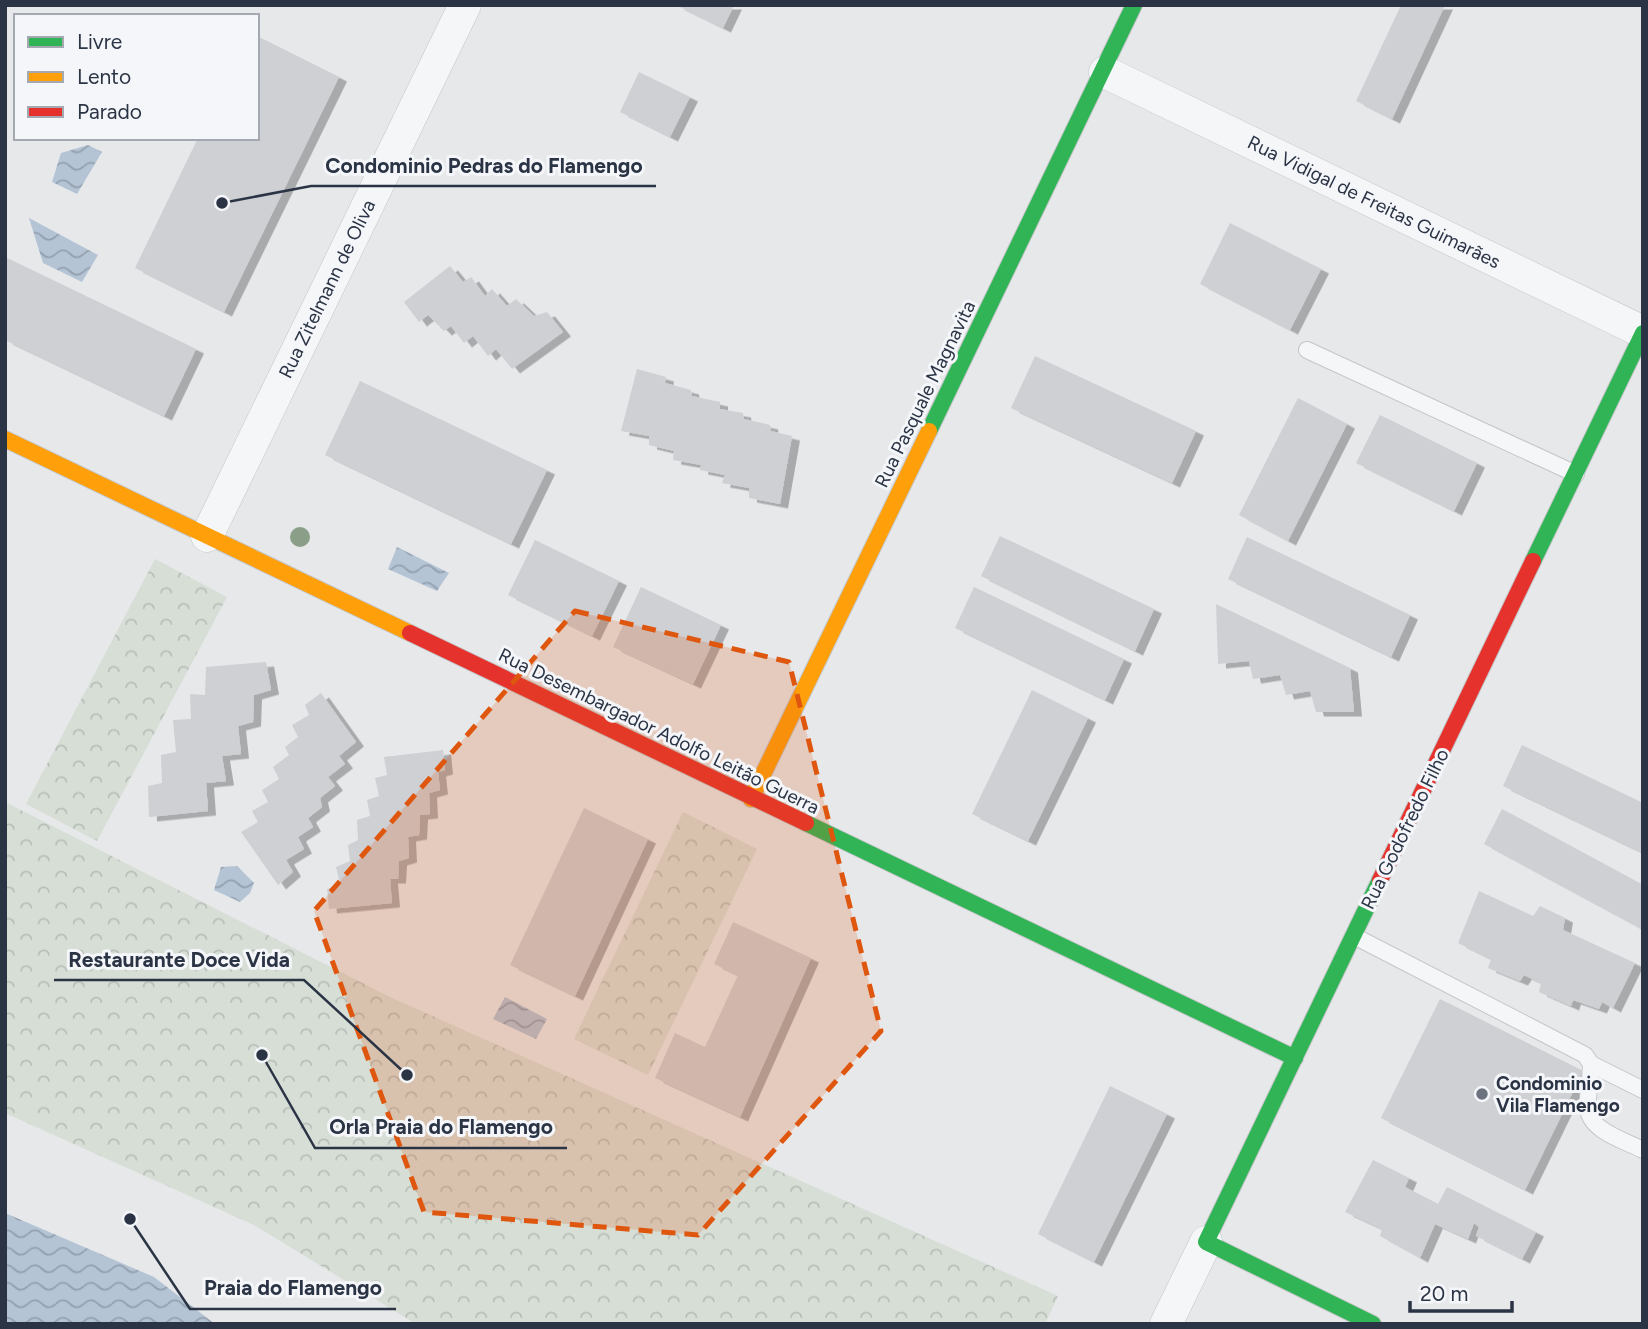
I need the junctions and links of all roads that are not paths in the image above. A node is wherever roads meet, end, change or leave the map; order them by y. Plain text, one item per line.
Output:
1 (465, 5) edge
2 (1134, 5) edge
3 (1105, 72) junction
4 (1643, 332) edge
5 (1307, 350) dead end
6 (5, 439) edge
7 (1576, 474) junction
8 (207, 536) junction
9 (751, 799) junction
10 (1354, 936) junction
11 (1296, 1058) junction
12 (1591, 1064) junction
13 (1643, 1090) edge
14 (1643, 1150) edge
15 (1206, 1242) junction
16 (1166, 1324) edge
17 (1373, 1324) edge

1 - 8 street, Rua Zitelmann de Oliva
2 - 3 street, Rua Pasquale Magnavita
3 - 4 street, Rua Vidigal de Freitas Guimarães
3 - 9 street, Rua Pasquale Magnavita
4 - 7 street, Rua Godofredo Filho
5 - 7 lane
6 - 8 street, Rua Desembargador Adolfo Leitão Guerra
7 - 10 street, Rua Godofredo Filho
8 - 9 street, Rua Desembargador Adolfo Leitão Guerra
9 - 11 street, Rua Desembargador Adolfo Leitão Guerra
10 - 11 street, Rua Godofredo Filho
10 - 12 lane
11 - 15 street, Rua Godofredo Filho
12 - 13 lane
12 - 14 lane
15 - 16 street, Rua Godofredo Filho
15 - 17 street

